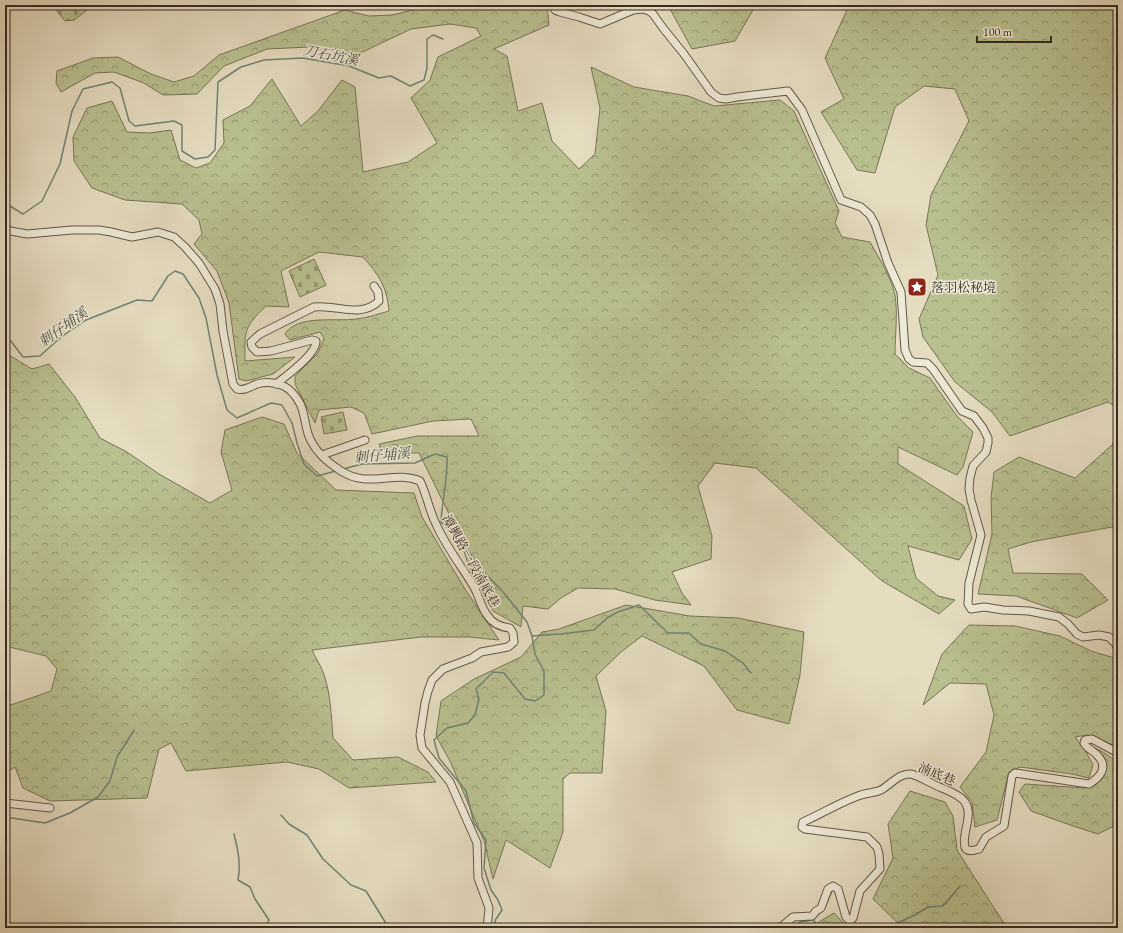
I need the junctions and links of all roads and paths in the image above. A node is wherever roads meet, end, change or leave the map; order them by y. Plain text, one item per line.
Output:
1 (552, 5) edge
2 (5, 230) edge
3 (374, 286) dead end
4 (276, 384) junction
5 (365, 440) dead end
6 (322, 456) junction
7 (1118, 648) edge
8 (1118, 753) edge
9 (5, 803) edge
10 (50, 808) dead end
11 (487, 928) edge
12 (780, 928) edge

1 - 7 street
2 - 4 street
3 - 4 street
4 - 6 street, 潭興路一段湳底巷
5 - 6 street
6 - 11 street, 潭興路一段湳底巷
8 - 12 street, 湳底巷
9 - 10 street

